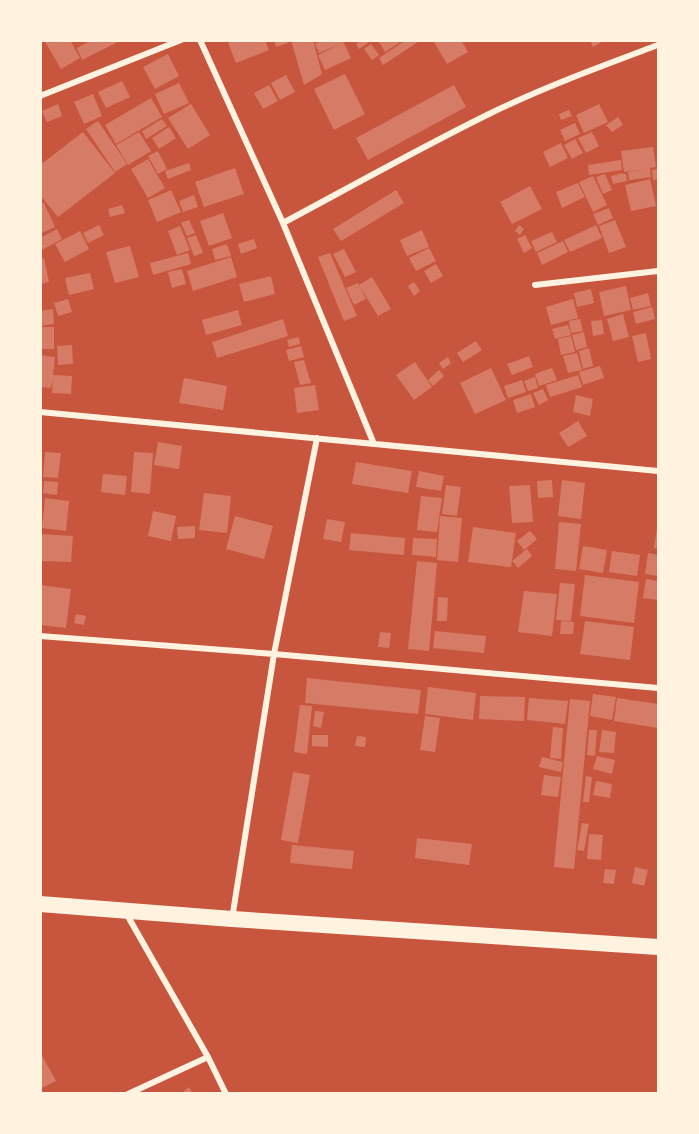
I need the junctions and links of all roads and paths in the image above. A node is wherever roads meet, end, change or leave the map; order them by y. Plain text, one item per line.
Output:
1 (181, 40) edge
2 (200, 40) edge
3 (658, 45) edge
4 (40, 96) edge
5 (284, 223) junction
6 (658, 271) edge
7 (535, 285) dead end
8 (40, 411) edge
9 (317, 438) junction
10 (374, 444) junction
11 (658, 471) edge
12 (40, 636) edge
13 (274, 654) junction
14 (658, 688) edge
15 (40, 904) edge
16 (124, 910) junction
17 (232, 919) junction
18 (658, 947) edge
19 (208, 1057) junction
20 (128, 1094) edge
21 (226, 1094) edge

1 - 4 street
2 - 5 street
3 - 5 street
5 - 10 street
6 - 7 street
8 - 9 street
9 - 10 street
9 - 13 street
10 - 11 street
12 - 13 street
13 - 14 street
13 - 17 street
15 - 16 highway
16 - 17 highway
16 - 19 street
17 - 18 highway
19 - 20 street
19 - 21 street

